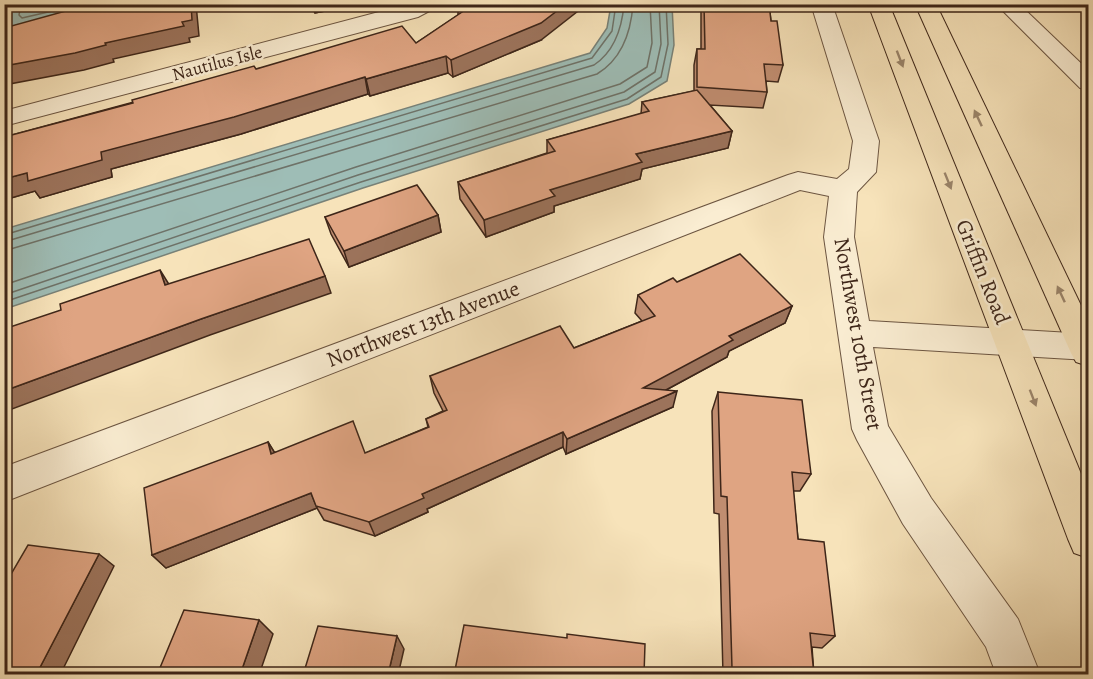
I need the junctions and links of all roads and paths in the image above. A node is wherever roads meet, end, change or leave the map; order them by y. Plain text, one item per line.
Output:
1 (428, 4) edge
2 (821, 4) edge
3 (878, 4) edge
4 (925, 4) edge
5 (1006, 4) edge
6 (1089, 83) edge
7 (4, 119) edge
8 (843, 189) junction
9 (855, 333) junction
10 (1012, 343) junction
11 (1088, 349) edge
12 (4, 485) edge
13 (1089, 539) edge
14 (1018, 675) edge

1 - 7 street, Nautilus Isle
2 - 8 street
3 -> 10 main road, Griffin Road
11 -> 4 main road
5 - 6 street
8 - 9 street, Northwest 10th Street
8 - 12 street, Northwest 13th Avenue
9 - 10 street
9 - 14 street, Northwest 10th Street
10 - 11 street
10 -> 13 main road, Griffin Road

